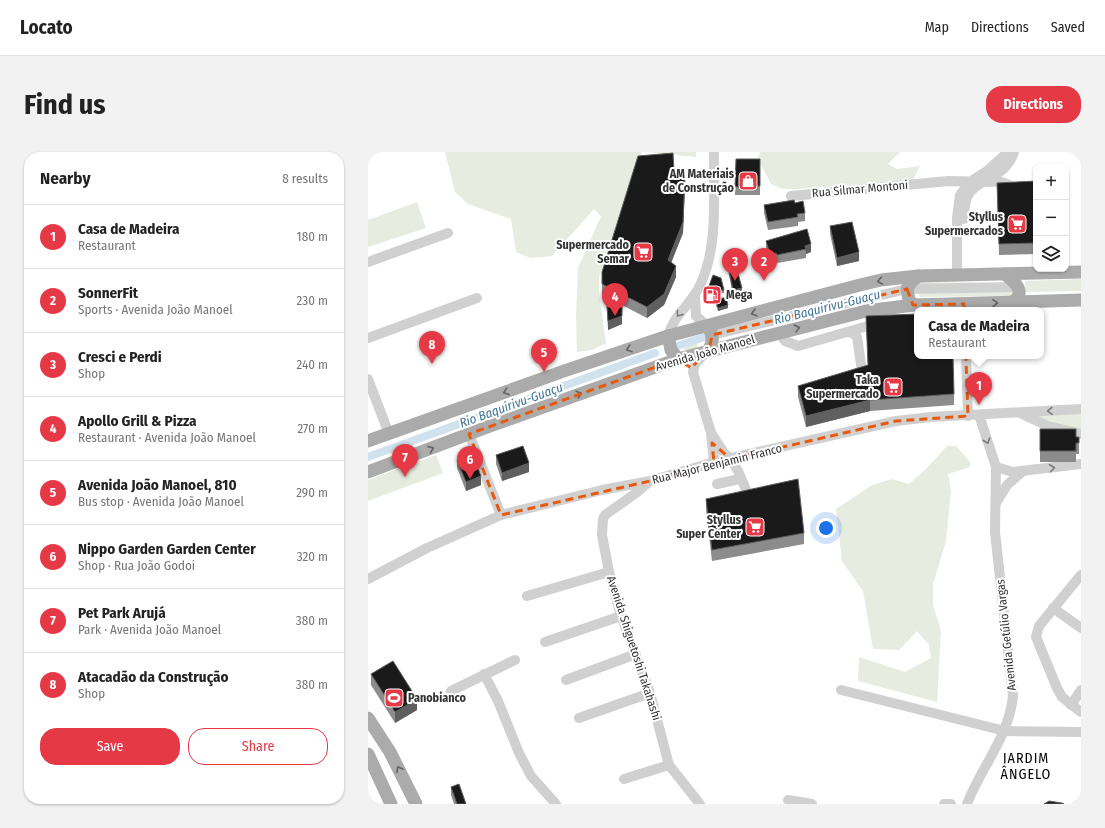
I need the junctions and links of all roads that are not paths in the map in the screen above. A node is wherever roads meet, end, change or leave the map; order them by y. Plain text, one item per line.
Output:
1 (714, 152) edge
2 (1008, 152) edge
3 (1014, 152) edge
4 (1004, 168) junction
5 (987, 181) junction
6 (1014, 185) junction
7 (970, 186) junction
8 (791, 196) dead end
9 (448, 233) dead end
10 (368, 262) edge
11 (1081, 272) edge
12 (1005, 274) junction
13 (960, 275) junction
14 (918, 276) junction
15 (1018, 287) junction
16 (907, 289) junction
17 (695, 296) junction
18 (478, 298) dead end
19 (1081, 300) edge
20 (1013, 302) junction
21 (914, 305) junction
22 (964, 307) edge
23 (888, 322) edge
24 (709, 331) junction
25 (780, 332) junction
26 (847, 332) junction
27 (668, 336) junction
28 (368, 338) edge
29 (709, 350) junction
30 (678, 359) junction
31 (966, 359) edge
32 (862, 371) edge
33 (693, 372) junction
34 (368, 379) edge
35 (1081, 409) edge
36 (1020, 413) junction
37 (973, 415) junction
38 (711, 433) junction
39 (389, 434) junction
40 (469, 434) junction
41 (1081, 434) edge
42 (368, 441) edge
43 (731, 459) junction
44 (714, 462) junction
45 (1081, 464) edge
46 (996, 467) junction
47 (1024, 471) junction
48 (368, 472) edge
49 (735, 480) dead end
50 (650, 481) junction
51 (717, 484) dead end
52 (747, 492) edge
53 (995, 505) junction
54 (501, 515) junction
55 (609, 572) junction
56 (1081, 575) edge
57 (368, 579) edge
58 (527, 596) dead end
59 (1053, 608) junction
60 (621, 616) junction
61 (1081, 628) edge
62 (545, 642) dead end
63 (636, 654) junction
64 (515, 660) dead end
65 (484, 674) junction
66 (566, 680) dead end
67 (841, 690) dead end
68 (1081, 690) edge
69 (451, 691) dead end
70 (650, 693) junction
71 (1071, 705) junction
72 (1081, 712) edge
73 (368, 718) edge
74 (579, 718) dead end
75 (1005, 731) junction
76 (1081, 732) edge
77 (368, 754) edge
78 (669, 765) junction
79 (624, 779) dead end
80 (788, 800) dead end
81 (391, 804) edge
82 (416, 804) edge
83 (556, 804) edge
84 (700, 804) edge
85 (812, 804) edge
86 (944, 804) edge
87 (951, 804) edge
88 (967, 804) edge

1 - 17 street
2 - 7 street
3 - 4 street
4 - 5 street
4 - 6 street
5 - 6 street
5 - 7 street
6 - 7 street, Rua Silmar Montoni
7 - 8 street, Rua Silmar Montoni
7 - 13 street
9 - 10 street
11 - 12 main road
12 - 13 main road
12 - 15 main road
13 - 14 main road
14 - 16 main road
14 -> 24 main road
15 - 16 street
15 - 20 main road
16 - 21 main road
16 - 24 street
17 - 24 street
17 -> 27 street
18 - 28 street
19 - 20 main road, Avenida João Manoel
22 -> 20 main road, Avenida João Manoel
21 - 22 main road, Avenida João Manoel
25 -> 21 main road, Avenida João Manoel
23 - 26 street
24 - 27 main road
24 - 29 main road
25 - 26 street
25 - 29 main road, Avenida João Manoel
26 - 32 street
27 - 30 main road
27 -> 39 main road
29 - 30 main road, Avenida João Manoel
29 - 33 street
30 - 33 street
40 -> 30 main road, Avenida João Manoel
31 - 37 street, Avenida Getúlio Vargas
33 - 38 street
34 - 39 street
35 -> 36 street, Rua Major Benjamin Franco
36 - 37 street, Rua Major Benjamin Franco
36 - 41 street
37 - 43 street, Rua Major Benjamin Franco
37 -> 46 street, Avenida Getúlio Vargas
38 - 43 street
38 - 44 street
39 - 42 main road
48 -> 40 main road, Avenida João Manoel
40 - 54 street
43 - 44 street, Rua Major Benjamin Franco
43 - 52 street
44 - 50 street, Rua Major Benjamin Franco
47 -> 45 street
46 - 47 street
46 - 53 street, Avenida Getúlio Vargas
47 - 53 street
49 - 51 street
50 - 54 street, Rua Major Benjamin Franco
50 - 55 street, Avenida Shiguetoshi Takahashi
53 - 75 street, Avenida Getúlio Vargas
54 - 57 street, Rua Major Benjamin Franco
55 - 58 street
55 - 60 street, Avenida Shiguetoshi Takahashi
56 - 59 street
59 - 61 street
59 - 71 street
60 - 62 street
60 - 63 street, Avenida Shiguetoshi Takahashi
63 - 66 street
63 - 70 street, Avenida Shiguetoshi Takahashi
64 - 65 street
65 - 69 street
65 - 83 street
67 - 75 street
68 - 71 street
70 - 74 street
70 - 78 street, Avenida Shiguetoshi Takahashi
71 - 72 street
82 -> 73 main road
75 - 76 street
75 - 88 street, Avenida Getúlio Vargas
77 - 81 main road
78 - 79 street
78 - 84 street, Avenida Shiguetoshi Takahashi
80 - 85 street
86 - 87 street

